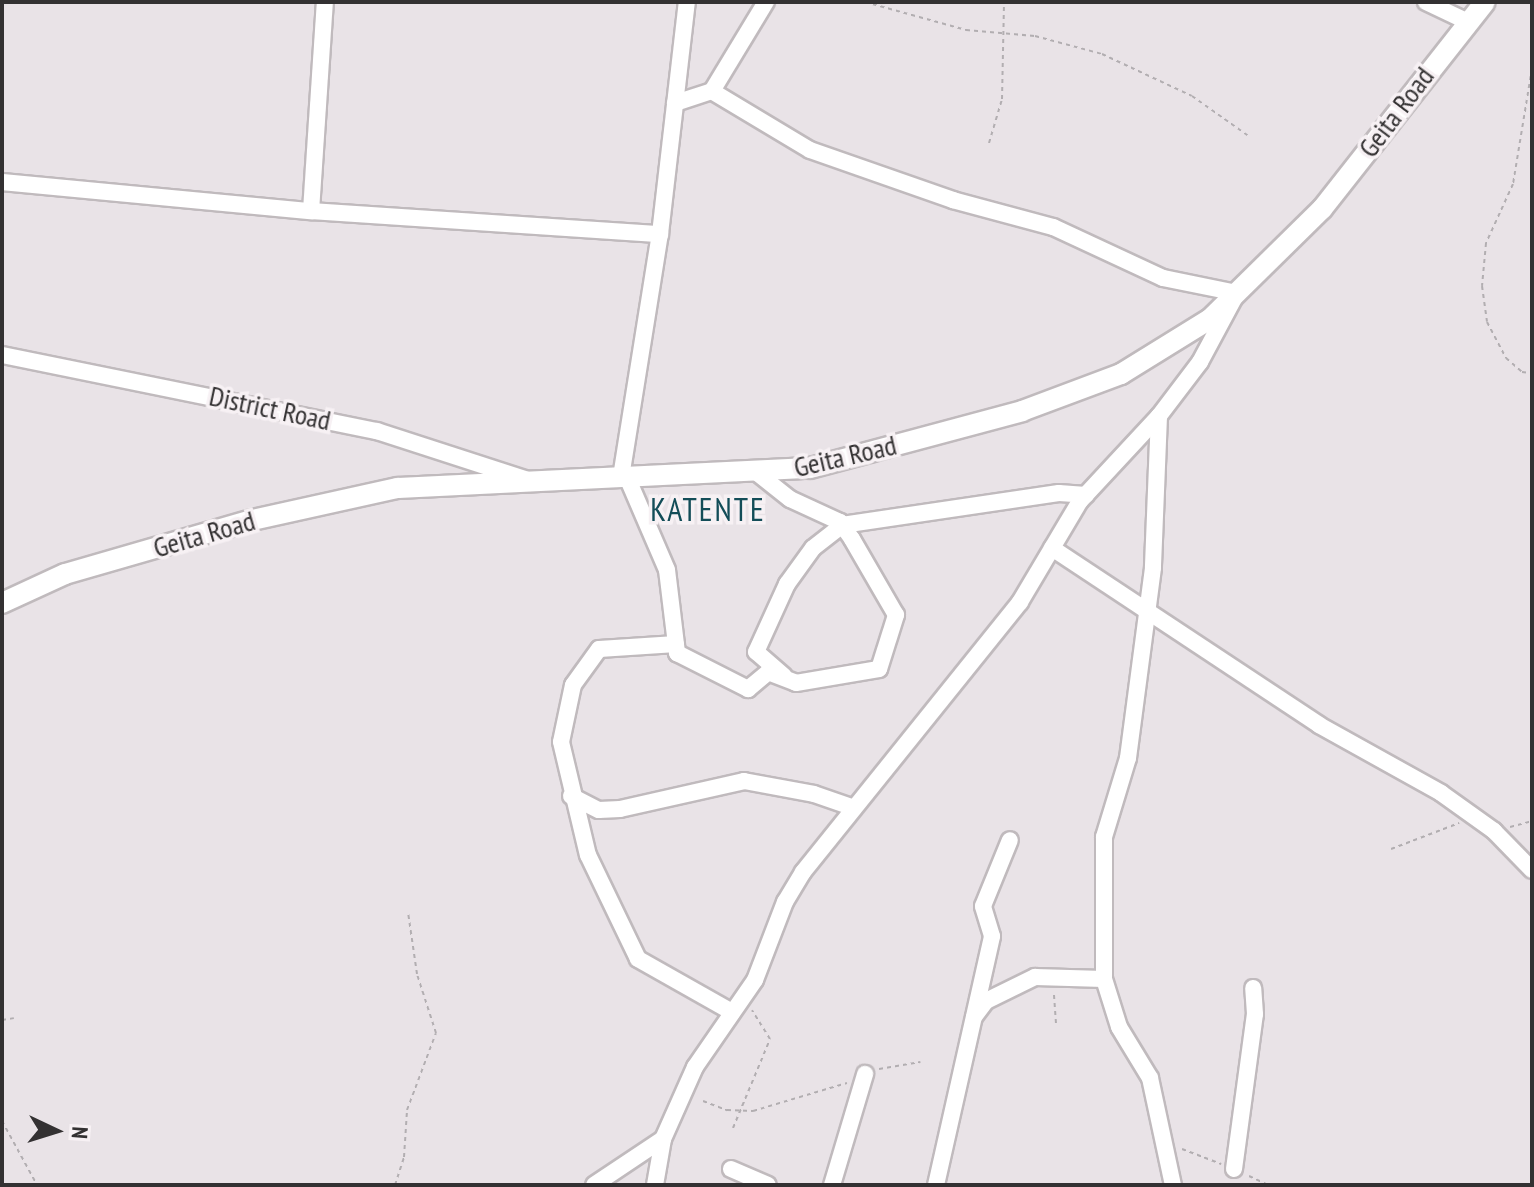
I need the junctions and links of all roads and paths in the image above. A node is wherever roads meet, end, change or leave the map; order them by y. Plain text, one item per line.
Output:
1 (325, 2) edge
2 (687, 2) edge
3 (766, 2) edge
4 (865, 2) edge
5 (1004, 2) edge
6 (1426, 2) edge
7 (1485, 2) edge
8 (1466, 21) junction
9 (1000, 34) junction
10 (1532, 68) edge
11 (712, 91) junction
12 (675, 103) junction
13 (1250, 137) dead end
14 (989, 143) dead end
15 (2, 182) edge
16 (311, 211) junction
17 (660, 234) junction
18 (1237, 293) junction
19 (2, 355) edge
20 (1532, 373) edge
21 (1159, 416) junction
22 (756, 472) junction
23 (624, 477) junction
24 (532, 482) junction
25 (1086, 495) junction
26 (842, 525) junction
27 (1052, 548) junction
28 (2, 603) edge
29 (1147, 609) junction
30 (676, 644) junction
31 (785, 677) junction
32 (571, 796) junction
33 (851, 807) junction
34 (1475, 817) junction
35 (1532, 821) edge
36 (1494, 831) junction
37 (1010, 840) dead end
38 (1391, 849) dead end
39 (1532, 870) edge
40 (408, 912) dead end
41 (1060, 974) junction
42 (1104, 979) junction
43 (1253, 988) dead end
44 (745, 995) junction
45 (732, 1012) junction
46 (14, 1018) dead end
47 (2, 1020) edge
48 (971, 1021) junction
49 (1056, 1026) dead end
50 (920, 1062) dead end
51 (865, 1074) junction
52 (703, 1101) dead end
53 (742, 1110) junction
54 (2, 1121) edge
55 (733, 1128) dead end
56 (1165, 1137) junction
57 (663, 1139) junction
58 (731, 1169) dead end
59 (1234, 1169) junction
60 (37, 1185) edge
61 (395, 1185) edge
62 (594, 1185) edge
63 (655, 1185) edge
64 (768, 1185) edge
65 (832, 1185) edge
66 (936, 1185) edge
67 (1173, 1185) edge
68 (1268, 1185) edge

1 - 16 street
2 - 12 street
3 - 11 street
4 - 9 path
5 - 9 path
6 - 8 street
7 - 8 main road, Geita Road
8 - 18 main road, Geita Road
9 - 13 path
9 - 14 path
10 - 20 path
11 - 12 street
11 - 18 street
12 - 17 street
15 - 16 street
16 - 17 street
17 - 23 street
18 - 21 street
18 - 22 main road, Geita Road
19 - 24 street, District Road
21 - 25 street
21 - 29 street
22 - 23 main road, Geita Road
22 - 26 street
23 - 24 main road, Geita Road
23 - 30 street
24 - 28 main road, Geita Road
25 - 26 street
25 - 27 street
26 - 31 street
26 - 31 street
27 - 29 street
27 - 33 street
29 - 34 street
29 - 42 street
30 - 31 street
30 - 32 street
32 - 33 street
32 - 45 street
33 - 44 street
34 - 36 street
34 - 38 path
35 - 36 path
36 - 39 street
37 - 48 street
40 - 61 path
41 - 42 street
41 - 48 street
41 - 49 path
42 - 56 street
43 - 59 street
44 - 45 street
44 - 53 path
45 - 57 street
46 - 47 path
48 - 66 street
50 - 51 path
51 - 53 path
51 - 65 street
52 - 53 path
53 - 55 path
54 - 60 path
56 - 59 path
56 - 67 street
57 - 62 street
57 - 63 street
58 - 64 street
59 - 68 path

